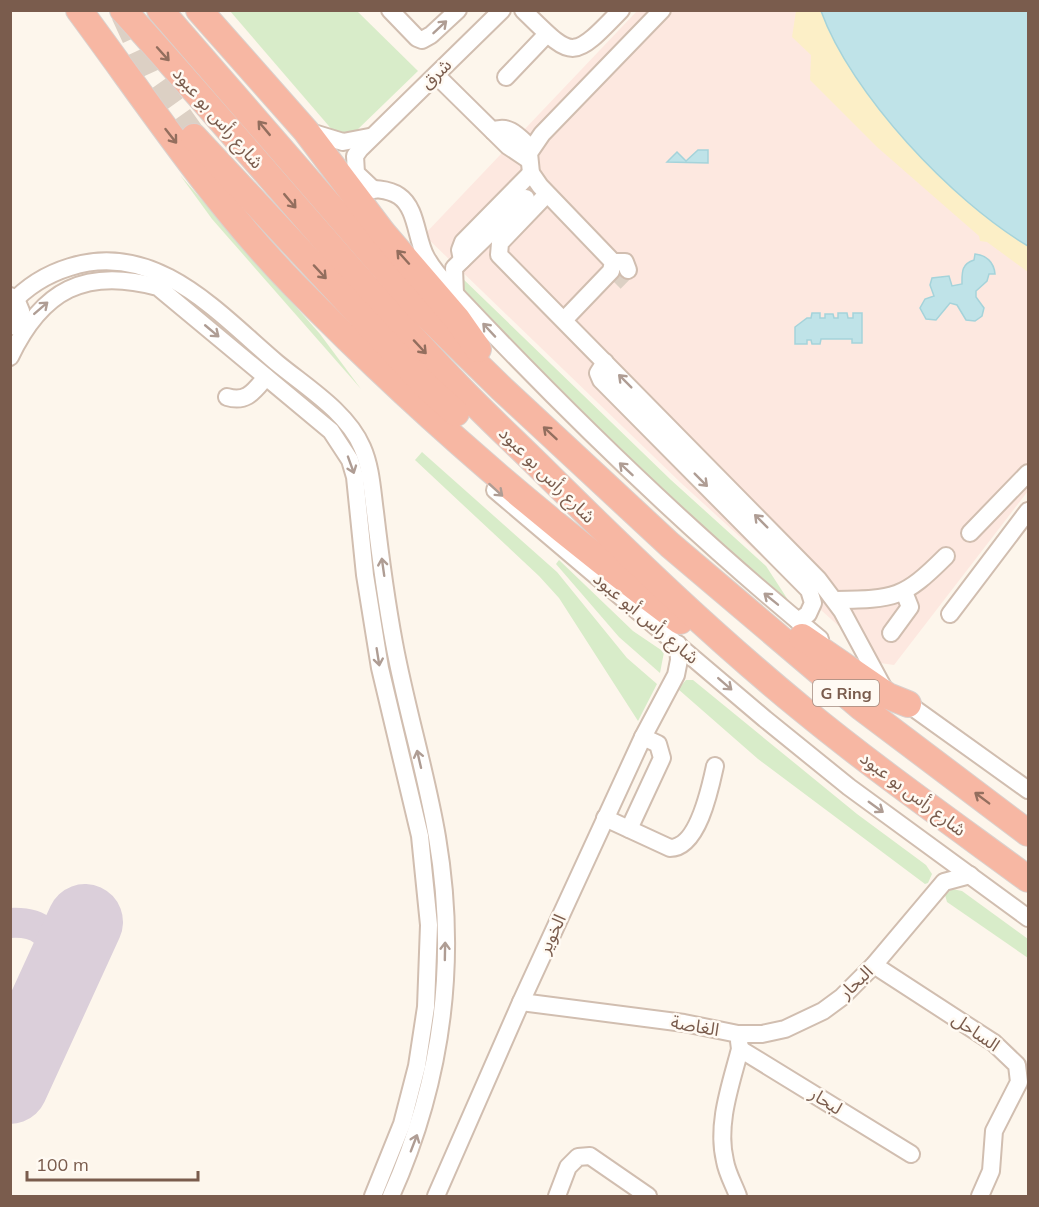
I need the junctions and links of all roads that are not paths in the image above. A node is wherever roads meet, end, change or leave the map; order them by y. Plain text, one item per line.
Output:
1 (79, 10) edge
2 (123, 10) edge
3 (160, 10) edge
4 (199, 10) edge
5 (217, 10) edge
6 (390, 10) edge
7 (458, 10) edge
8 (502, 10) edge
9 (523, 10) edge
10 (621, 10) edge
11 (662, 10) edge
12 (547, 34) junction
13 (436, 75) junction
14 (506, 77) dead end
15 (268, 86) junction
16 (306, 130) junction
17 (194, 137) tunnel mouth
18 (369, 137) junction
19 (530, 160) junction
20 (362, 189) junction
21 (547, 194) junction
22 (526, 198) dead end
23 (426, 259) junction
24 (458, 264) junction
25 (455, 294) junction
26 (12, 300) edge
27 (564, 320) junction
28 (10, 327) edge
29 (11, 351) edge
30 (266, 377) junction
31 (501, 388) junction
32 (227, 397) dead end
33 (1029, 473) edge
34 (724, 494) junction
35 (1029, 511) edge
36 (970, 533) dead end
37 (670, 545) junction
38 (946, 556) dead end
39 (904, 592) junction
40 (835, 600) junction
41 (950, 614) dead end
42 (798, 621) junction
43 (891, 633) dead end
44 (688, 639) junction
45 (703, 666) junction
46 (750, 666) junction
47 (676, 675) junction
48 (883, 687) junction
49 (908, 704) junction
50 (643, 737) junction
51 (715, 766) dead end
52 (1029, 778) edge
53 (1029, 790) edge
54 (605, 818) junction
55 (629, 829) junction
56 (1029, 833) edge
57 (941, 855) junction
58 (970, 875) junction
59 (1029, 879) edge
60 (944, 882) junction
61 (1029, 918) edge
62 (874, 965) junction
63 (521, 1002) junction
64 (739, 1041) junction
65 (911, 1154) dead end
66 (373, 1197) edge
67 (391, 1197) edge
68 (436, 1197) edge
69 (557, 1197) edge
70 (648, 1197) edge
71 (738, 1197) edge
72 (980, 1197) edge

1 -> 44 highway
2 -> 46 highway, شارع رأس بو عبود
31 -> 3 highway, شارع رأس بو عبود
4 - 15 highway
5 - 15 highway
6 -> 7 street
8 - 13 street, شرق
9 - 12 street
10 - 12 street
11 - 19 street
12 - 14 street
13 - 18 street, شرق
13 - 19 street
15 - 16 highway
16 - 18 street
16 - 20 highway
17 -> 44 highway
18 - 20 street, شرق
19 - 21 street
19 - 24 street
20 - 23 street
31 -> 20 highway
21 - 27 street
21 - 27 street
22 - 24 street
23 - 24 street
23 - 25 street
24 - 25 street
42 -> 25 street
26 - 28 street
67 -> 26 street
27 - 34 street
29 -> 30 street
30 - 32 street
30 -> 66 street
37 -> 31 highway, شارع رأس بو عبود / G Ring
33 - 36 street
40 -> 34 street
34 - 42 street
35 - 41 street
37 - 49 highway
56 -> 37 highway, شارع رأس بو عبود / G Ring
38 - 39 street
39 - 40 street
39 - 43 street
40 - 48 street
42 - 48 street
44 - 45 street, شارع رأس أبو عبود
44 - 46 highway
44 - 47 street, الخوير
45 - 47 street
45 -> 57 street, شارع رأس أبو عبود
46 - 59 highway, شارع رأس بو عبود / G Ring
47 - 50 street, الخوير
48 - 49 street
49 - 52 street
49 - 53 street
50 - 54 street, الخوير
50 - 55 street
51 - 55 street
54 - 55 street
54 - 63 street, الخوير
57 - 58 street, شارع رأس أبو عبود
57 - 60 street
58 - 60 street
58 - 61 street, شارع رأس أبو عبود
60 - 62 street, البحار
62 - 64 street, البحار
62 - 72 street, الساحل
63 - 64 street, الغاصة
63 - 68 street, الخوير
64 - 65 street, لبحار
64 - 71 street, الغاصة
69 - 70 street

